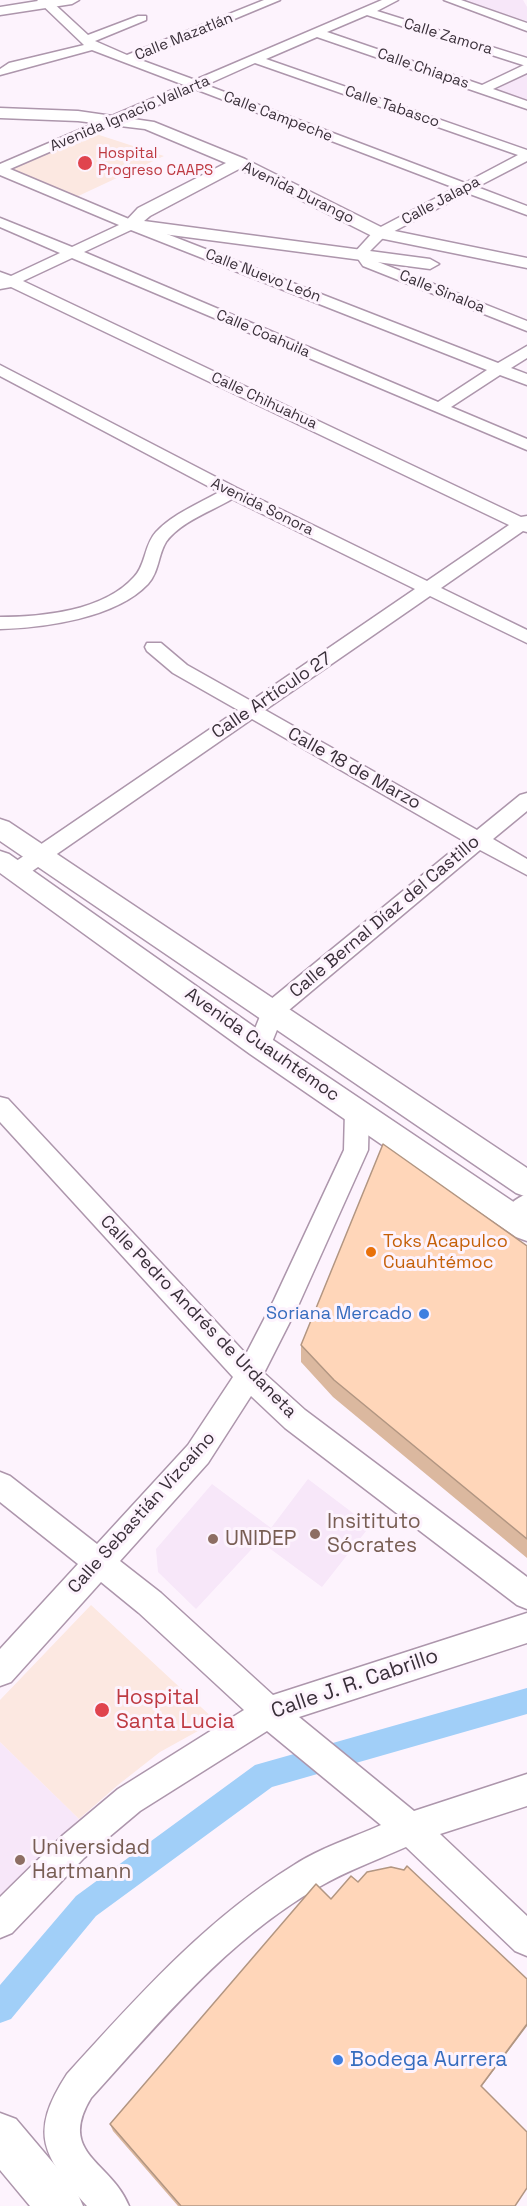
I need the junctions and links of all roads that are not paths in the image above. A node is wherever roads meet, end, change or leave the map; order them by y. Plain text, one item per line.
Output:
1 (72, 0) edge
2 (274, 0) edge
3 (392, 0) edge
4 (450, 0) edge
5 (46, 1) edge
6 (0, 9) edge
7 (369, 12) junction
8 (142, 18) dead end
9 (527, 27) edge
10 (318, 33) junction
11 (89, 43) junction
12 (127, 59) junction
13 (257, 60) junction
14 (527, 62) edge
15 (527, 69) edge
16 (3, 72) dead end
17 (196, 86) junction
18 (484, 89) junction
19 (527, 105) edge
20 (0, 113) edge
21 (119, 119) junction
22 (0, 123) edge
23 (103, 126) junction
24 (527, 155) edge
25 (233, 167) junction
26 (0, 170) edge
27 (465, 188) junction
28 (527, 211) edge
29 (0, 222) edge
30 (131, 225) junction
31 (380, 233) junction
32 (72, 253) junction
33 (361, 253) junction
34 (527, 263) edge
35 (447, 267) dead end
36 (4, 281) edge
37 (527, 326) edge
38 (527, 351) edge
39 (499, 369) junction
40 (0, 370) edge
41 (527, 380) edge
42 (439, 408) junction
43 (527, 445) edge
44 (231, 492) junction
45 (525, 524) edge
46 (430, 588) junction
47 (0, 623) edge
48 (527, 638) edge
49 (154, 647) dead end
50 (250, 711) junction
51 (527, 800) edge
52 (0, 828) edge
53 (478, 839) junction
54 (41, 855) junction
55 (8, 866) edge
56 (527, 868) edge
57 (273, 1010) junction
58 (261, 1046) junction
59 (0, 1106) edge
60 (357, 1111) junction
61 (527, 1184) edge
62 (522, 1217) edge
63 (249, 1376) junction
64 (0, 1485) edge
65 (98, 1564) junction
66 (527, 1595) edge
67 (527, 1628) edge
68 (0, 1671) edge
69 (277, 1717) junction
70 (527, 1790) edge
71 (410, 1828) junction
72 (0, 1921) edge
73 (527, 1939) edge
74 (5, 2141) edge
75 (60, 2206) edge
76 (111, 2206) edge

1 - 5 main road
2 - 12 street, Calle Mazatlán
3 - 7 street, Avenida Ignacio Vallarta
4 - 9 street
5 - 6 main road
5 - 11 street, Calle Campeche
7 - 10 street, Avenida Ignacio Vallarta
7 - 14 street, Calle Zamora
8 - 11 street
10 - 13 street, Avenida Ignacio Vallarta
10 - 18 street, Calle Chiapas
11 - 12 street, Calle Campeche
11 - 16 street
12 - 17 street, Calle Campeche
13 - 17 street, Avenida Ignacio Vallarta
13 - 24 street, Calle Tabasco
15 - 18 street
17 - 21 street, Avenida Ignacio Vallarta
17 - 27 street, Calle Campeche
18 - 19 street, Calle Chiapas
20 - 21 main road, Avenida Durango
21 - 23 street, Avenida Ignacio Vallarta
21 - 25 main road, Avenida Durango
22 - 23 main road
23 - 25 main road
23 - 26 street, Avenida Ignacio Vallarta
24 - 27 street, Calle Jalapa
25 - 30 main road
25 - 31 main road, Avenida Durango
26 - 30 street, Calle Nuevo León
27 - 28 street, Calle Campeche
27 - 31 street, Calle Jalapa
29 - 32 street, Calle Coahuila
30 - 32 street
30 - 33 main road, Avenida Durango
30 - 39 street, Calle Nuevo León
31 - 33 street, Calle Jalapa
31 - 34 main road, Avenida Durango
32 - 36 street
32 - 42 street, Calle Coahuila
33 - 35 main road, Avenida Durango
33 - 37 street, Calle Sinaloa
36 - 45 street, Calle Chihuahua
38 - 39 street
39 - 41 street, Calle Nuevo León
39 - 42 street
40 - 44 street, Avenida Sonora
42 - 43 street, Calle Coahuila
44 - 46 street, Avenida Sonora
44 - 47 street
45 - 46 street, Calle Artículo 27
46 - 48 street, Avenida Sonora
46 - 50 street, Calle Artículo 27
49 - 50 street, Calle 18 de Marzo
50 - 53 street, Calle 18 de Marzo
50 - 54 street, Calle Artículo 27
51 - 53 street, Calle Bernal Díaz del Castillo
52 - 54 main road, Avenida Cuauhtémoc
53 - 56 street, Calle 18 de Marzo
53 - 57 street, Calle Bernal Díaz del Castillo
54 - 55 street, Calle Artículo 27
54 - 57 main road, Avenida Cuauhtémoc
55 - 58 main road, Avenida Cuauhtémoc
57 - 58 street, Calle Bernal Díaz del Castillo
57 - 61 main road, Avenida Cuauhtémoc
58 - 60 main road, Avenida Cuauhtémoc
59 - 63 street, Calle Pedro Andrés de Urdaneta
60 - 62 main road, Avenida Cuauhtémoc
60 - 63 street, Calle Sebastián Vizcaíno
63 - 65 street, Calle Sebastián Vizcaíno
63 - 66 street, Calle Pedro Andrés de Urdaneta
64 - 65 street
65 - 68 street, Calle Sebastián Vizcaíno
65 - 69 street
67 - 69 street, Calle J. R. Cabrillo
69 - 71 street
69 - 72 street, Calle J. R. Cabrillo
70 - 71 street
71 - 73 street
71 - 76 street
74 - 75 main road

